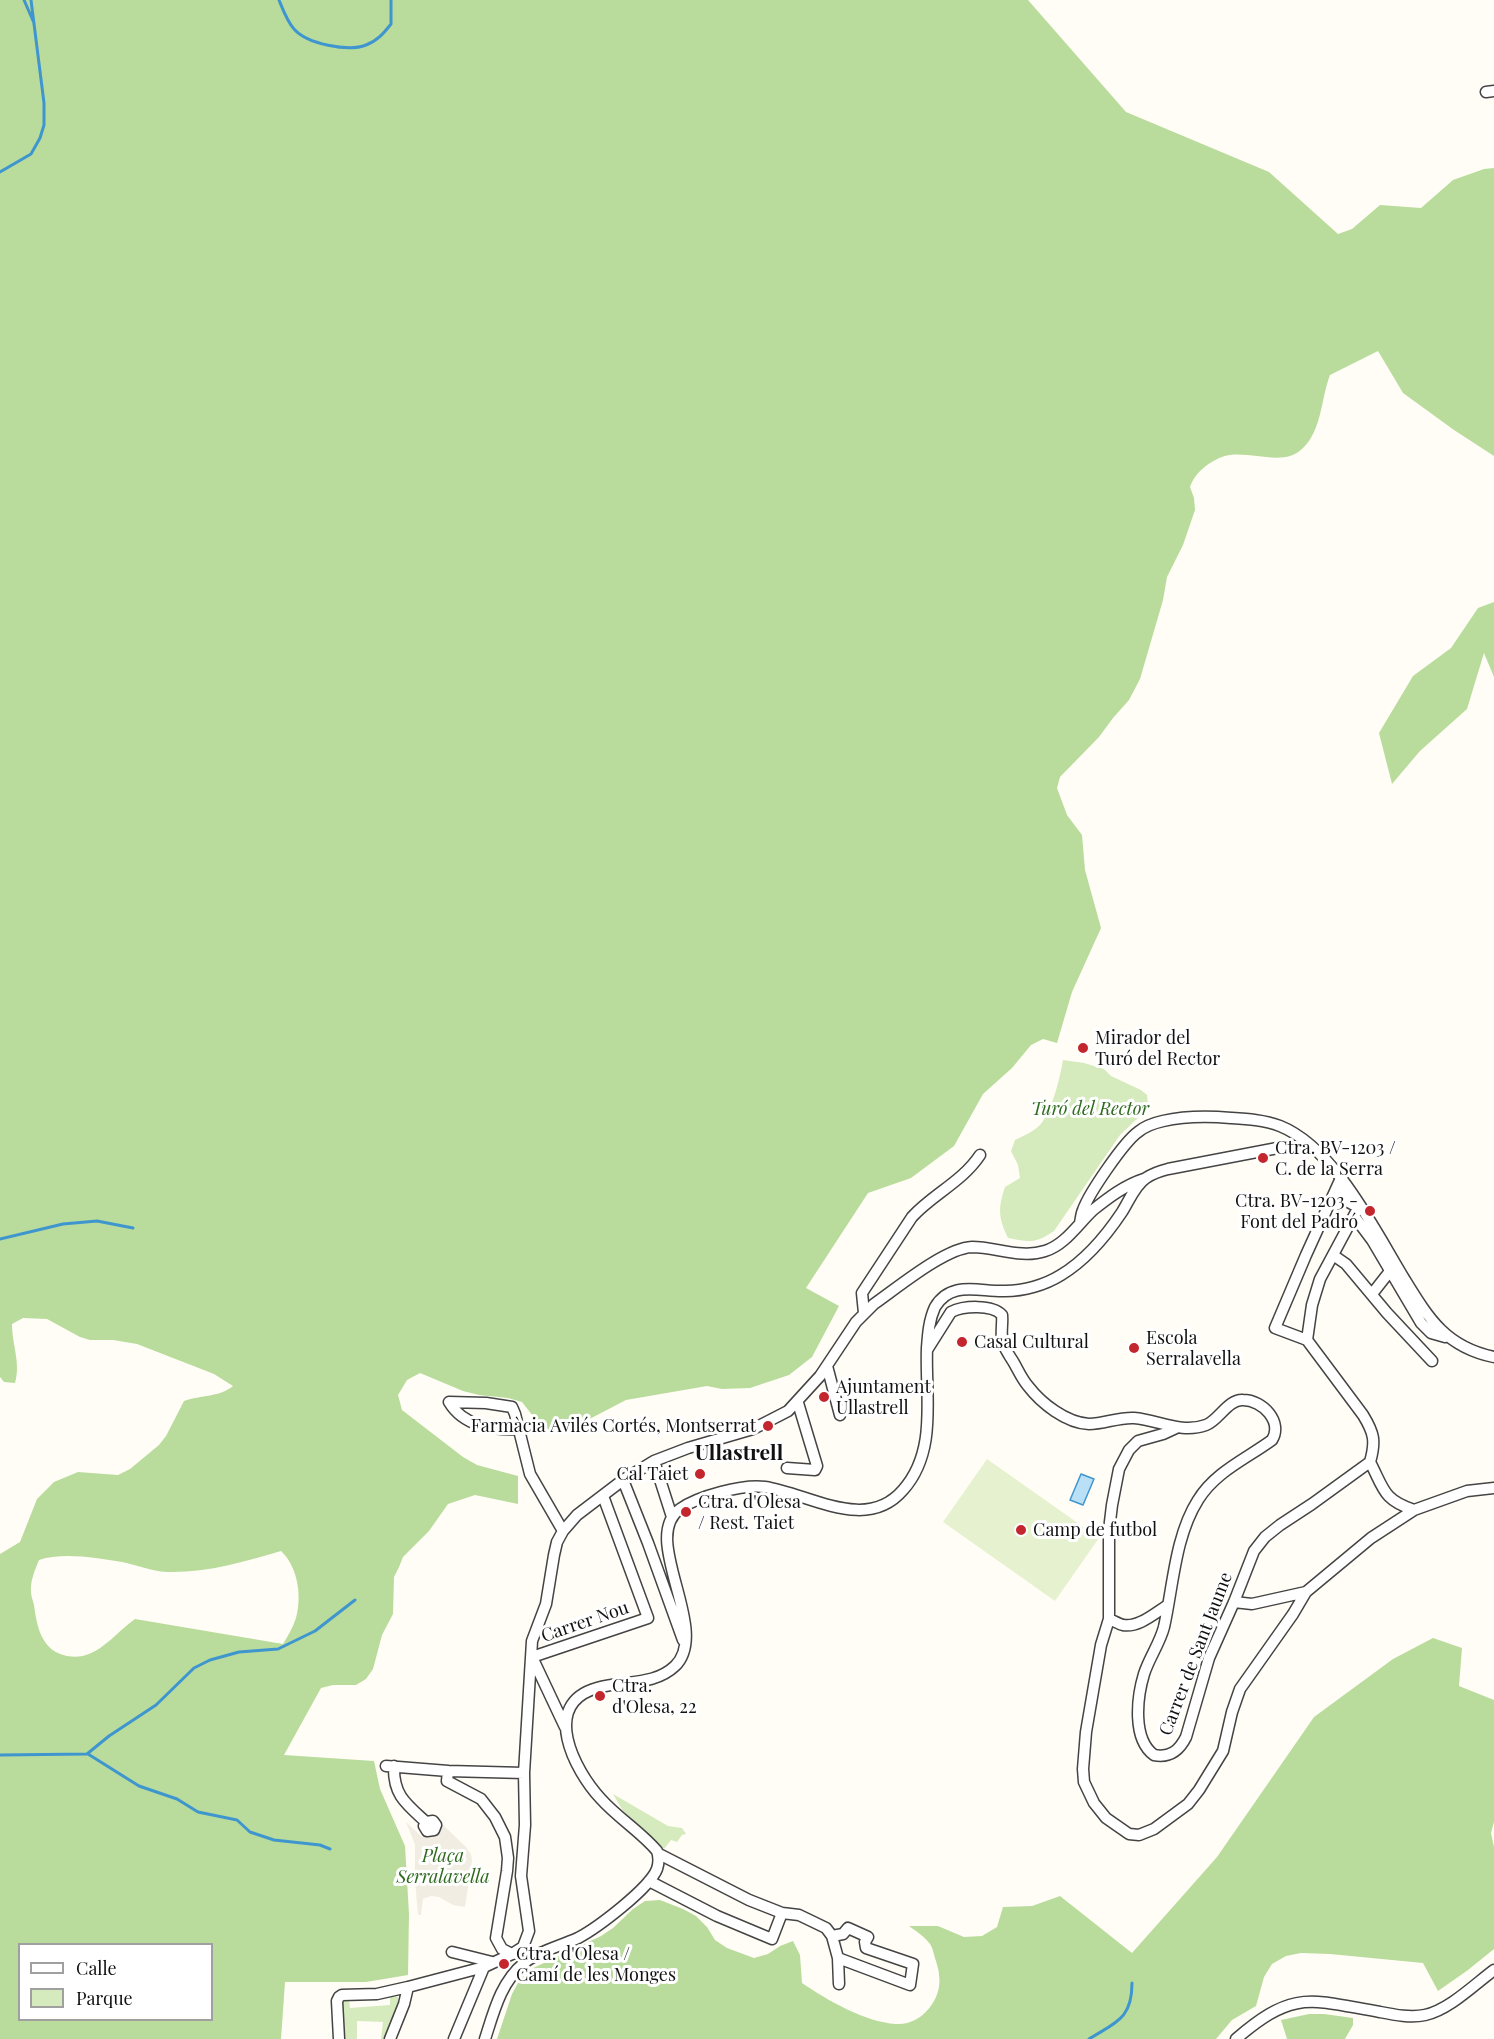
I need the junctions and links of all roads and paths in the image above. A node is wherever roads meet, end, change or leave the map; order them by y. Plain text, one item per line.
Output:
1 (1313, 1148) junction
2 (980, 1155) dead end
3 (1341, 1178) junction
4 (1144, 1179) junction
5 (1360, 1205) junction
6 (1354, 1216) junction
7 (1080, 1224) junction
8 (1332, 1255) junction
9 (1393, 1267) junction
10 (1372, 1294) junction
11 (864, 1313) junction
12 (1307, 1340) junction
13 (927, 1350) junction
14 (1494, 1357) edge
15 (1432, 1361) dead end
16 (827, 1366) junction
17 (798, 1403) junction
18 (840, 1415) dead end
19 (1176, 1428) junction
20 (519, 1429) junction
21 (654, 1461) junction
22 (1370, 1462) junction
23 (788, 1468) dead end
24 (623, 1480) junction
25 (1494, 1488) edge
26 (603, 1496) junction
27 (1414, 1510) junction
28 (672, 1517) junction
29 (563, 1531) junction
30 (1305, 1592) junction
31 (1234, 1602) junction
32 (1168, 1605) junction
33 (1109, 1619) junction
34 (685, 1645) junction
35 (532, 1657) junction
36 (565, 1727) junction
37 (448, 1771) junction
38 (524, 1773) junction
39 (426, 1822) dead end
40 (658, 1854) junction
41 (649, 1881) junction
42 (782, 1913) junction
43 (832, 1936) junction
44 (452, 1952) dead end
45 (512, 1954) junction
46 (540, 1954) junction
47 (838, 1958) junction
48 (488, 1964) junction
49 (1494, 1970) edge
50 (840, 1984) dead end
51 (408, 1987) junction
52 (339, 2039) edge
53 (390, 2039) edge
54 (454, 2039) edge
55 (485, 2039) edge
56 (1236, 2039) edge

1 - 3 street
1 - 4 street
1 - 7 street
2 - 11 street
3 - 5 street
3 - 12 street
4 - 7 street
4 - 13 street
5 - 6 street
5 - 9 street
6 - 8 street
6 - 9 street
7 - 11 street
8 - 10 street
8 - 12 street
9 - 10 street
9 - 14 street
10 - 15 street
11 - 16 street
12 - 22 street
13 - 19 street
13 - 28 street
16 - 17 street
16 - 18 street
17 - 21 street
17 - 23 street
19 - 32 street, Carrer de Sant Jaume
19 - 33 street
20 - 20 street
20 - 29 street
21 - 24 street
21 - 28 street
22 - 27 street
22 - 31 street, Carrer de Sant Jaume
24 - 26 street
24 - 34 street
25 - 27 street
26 - 29 street
26 - 35 street, Carrer Nou
27 - 30 street
28 - 34 street
29 - 35 street
30 - 31 street
30 - 33 street
31 - 32 street, Carrer de Sant Jaume
32 - 33 street
34 - 36 street
35 - 36 street
35 - 38 street
36 - 40 street
37 - 38 street
37 - 39 street
37 - 45 street
38 - 45 street
40 - 41 street
40 - 42 street
41 - 42 street
41 - 46 street
42 - 43 street
43 - 47 street
43 - 47 street
44 - 48 street
45 - 46 street
45 - 48 street
46 - 55 street
47 - 50 street
48 - 51 street
48 - 54 street
49 - 56 street
51 - 52 street
51 - 53 street

